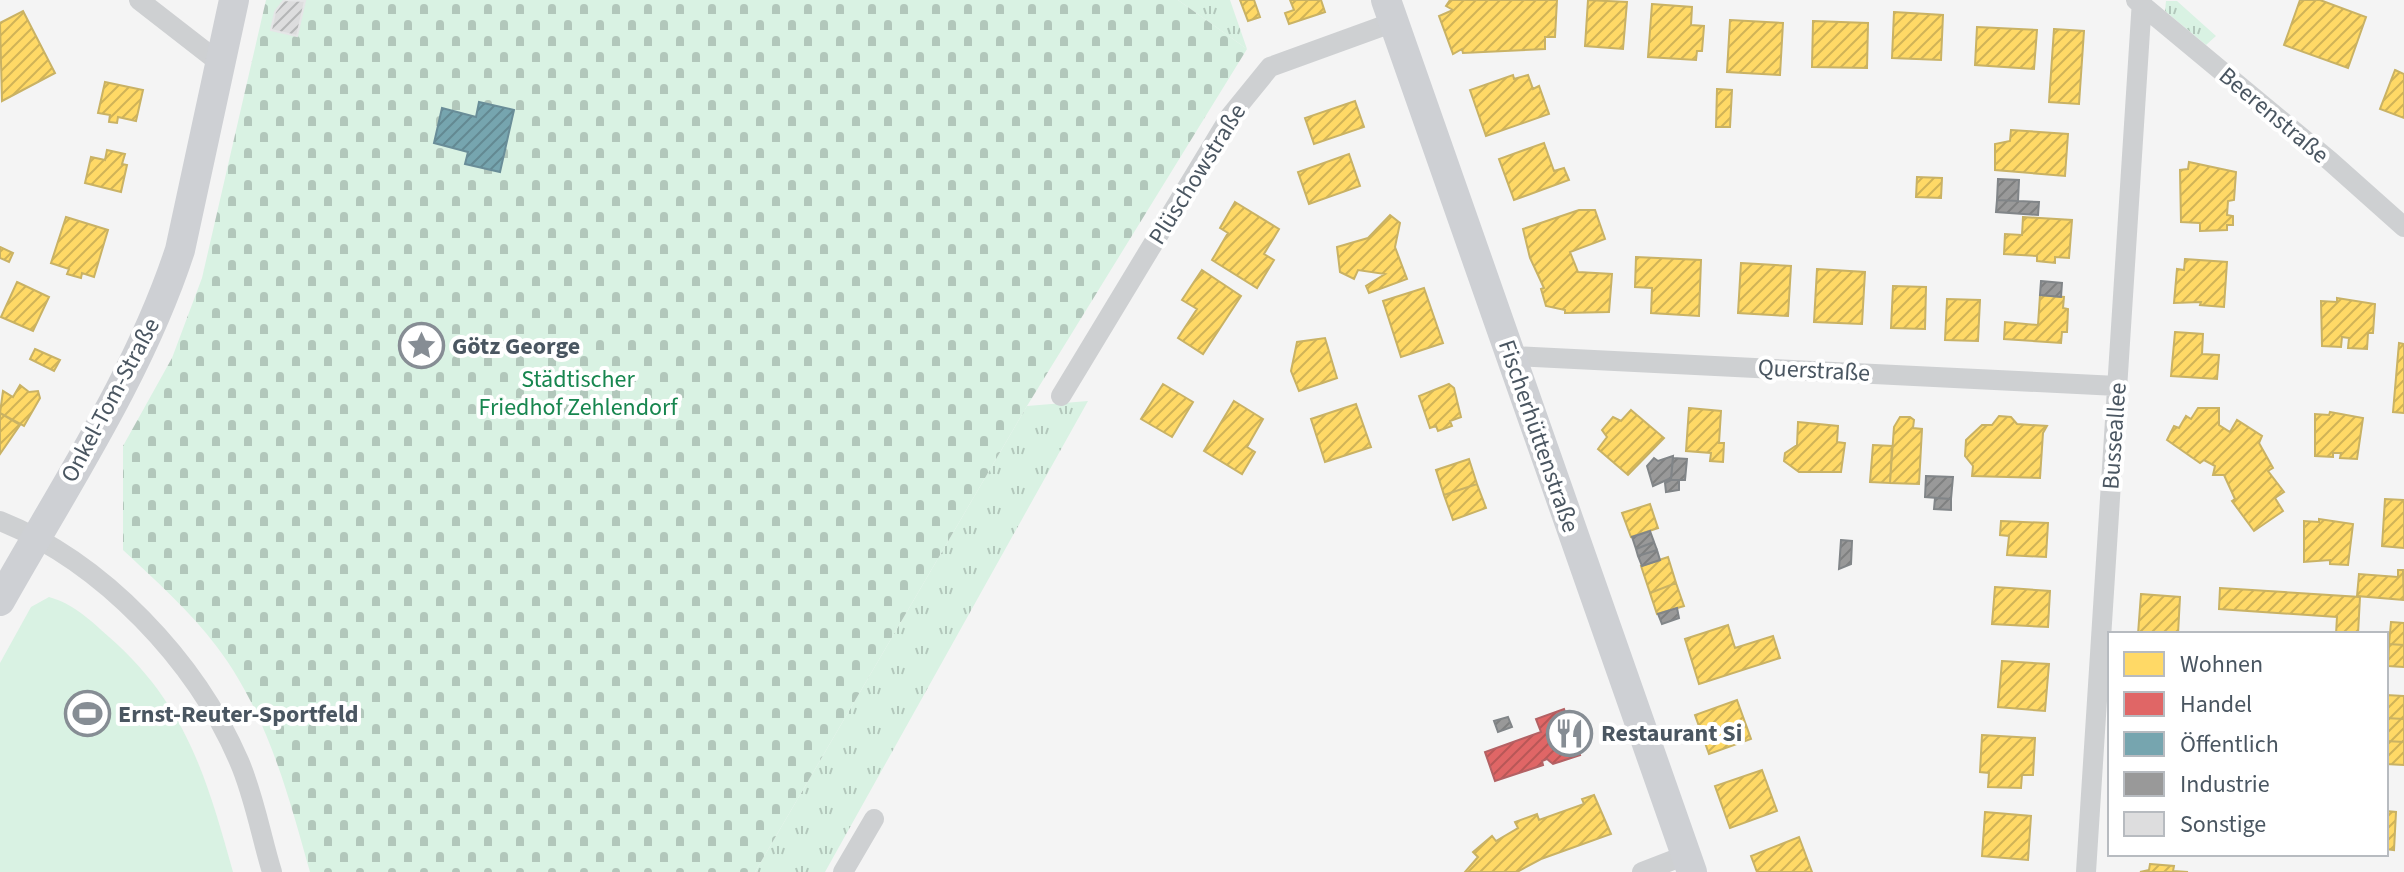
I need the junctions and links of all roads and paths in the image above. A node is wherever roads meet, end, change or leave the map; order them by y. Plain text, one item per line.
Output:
1 (139, 0) edge
2 (234, 0) edge
3 (2140, 2) edge
4 (1390, 11) edge
5 (220, 63) junction
6 (2404, 227) edge
7 (1512, 356) junction
8 (2117, 386) junction
9 (1061, 396) dead end
10 (0, 521) edge
11 (35, 539) junction
12 (0, 601) edge
13 (874, 819) dead end
14 (1689, 864) edge
15 (272, 872) edge
16 (843, 872) edge
17 (1642, 872) edge
18 (2086, 872) edge

1 - 5 street
2 - 5 street, Onkel-Tom-Straße
3 - 6 street, Beerenstraße
3 - 8 street, Busseallee
4 - 7 street, Fischerhüttenstraße
4 - 9 street, Plüschowstraße
5 - 11 street, Onkel-Tom-Straße
7 - 8 street, Querstraße
7 - 14 street, Fischerhüttenstraße
8 - 18 street, Busseallee
10 - 11 street
11 - 12 street, Onkel-Tom-Straße
11 - 15 street
13 - 16 street
14 - 17 street

